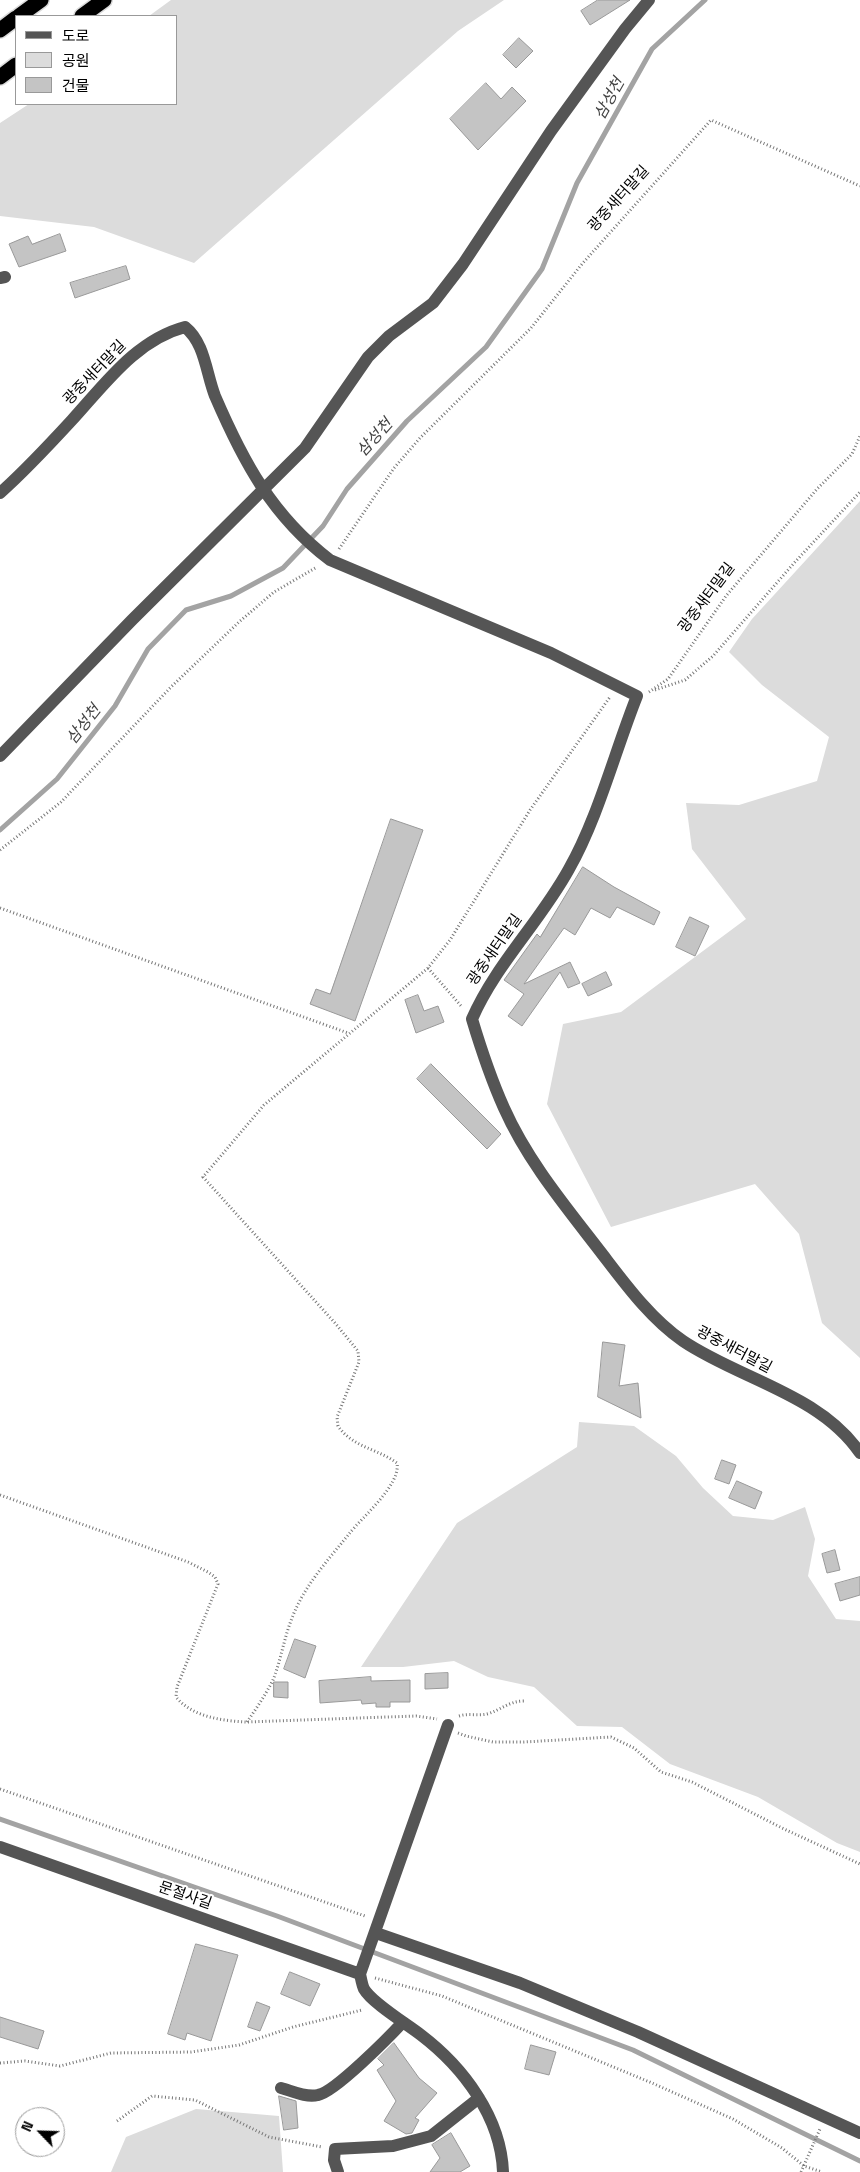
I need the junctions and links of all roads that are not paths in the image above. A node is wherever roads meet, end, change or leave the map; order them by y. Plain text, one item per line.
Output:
1 (41, 0) edge
2 (104, 0) edge
3 (649, 0) edge
4 (21, 15) edge
5 (83, 15) edge
6 (15, 19) edge
7 (0, 30) edge
8 (15, 66) edge
9 (0, 77) edge
10 (264, 492) junction
11 (0, 493) edge
12 (0, 756) edge
13 (860, 1453) edge
14 (446, 1723) road end
15 (0, 1848) edge
16 (377, 1932) junction
17 (362, 1970) junction
18 (404, 2022) junction
19 (281, 2088) dead end
20 (479, 2098) junction
21 (860, 2133) edge
22 (338, 2172) edge
23 (503, 2172) edge

1 - 4 highway
2 - 5 highway
3 - 10 street
6 - 7 highway
8 - 9 highway
10 - 11 street, 광중새터말길
10 - 12 street
10 - 13 street, 광중새터말길
14 - 16 street
15 - 17 street, 문절사길
16 - 17 street
16 - 21 street
17 - 18 street
18 - 19 street
18 - 20 street
20 - 22 street
20 - 23 street

